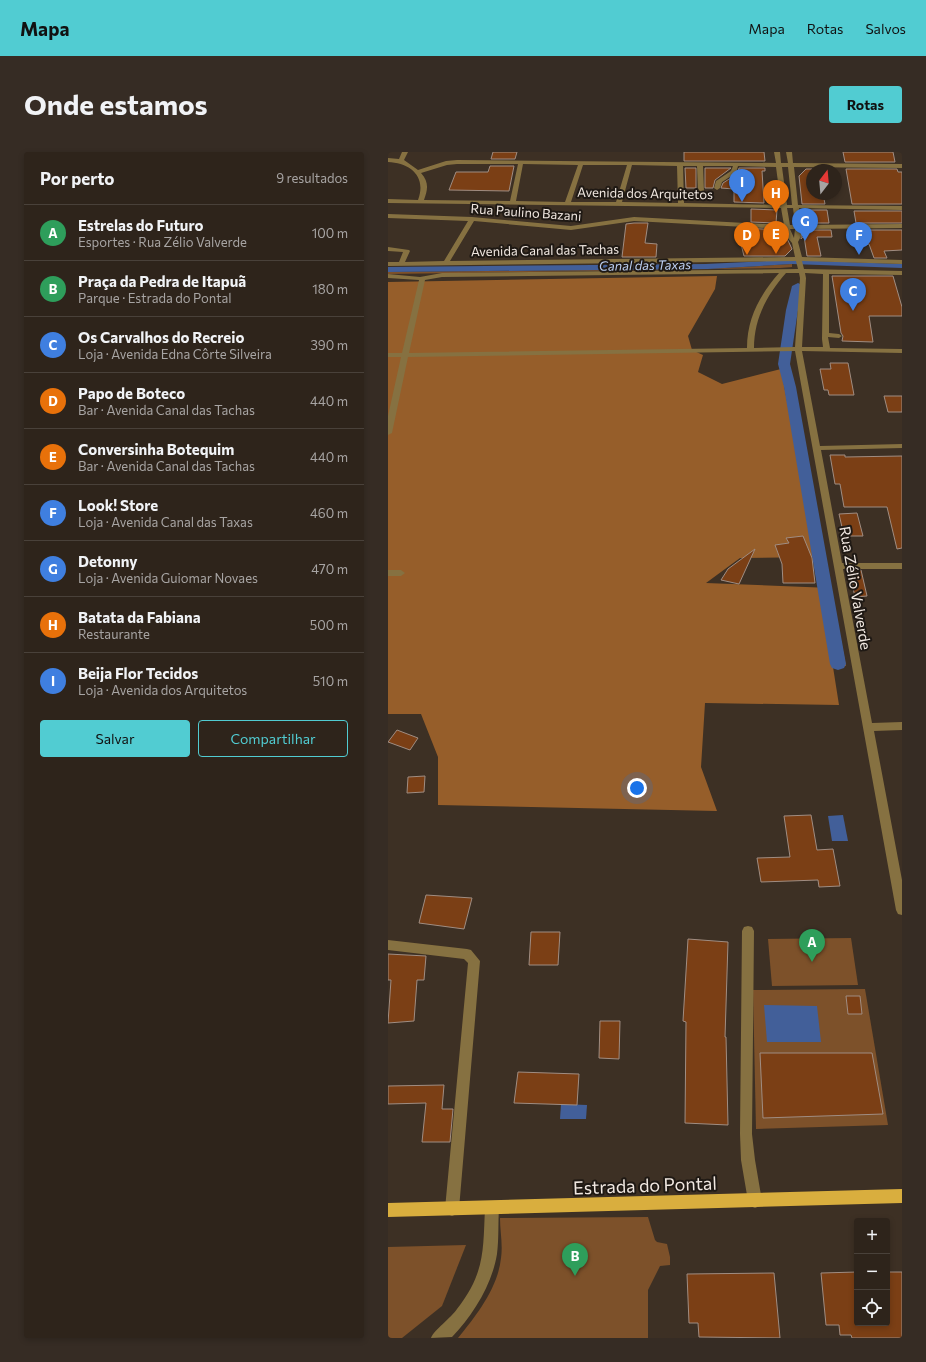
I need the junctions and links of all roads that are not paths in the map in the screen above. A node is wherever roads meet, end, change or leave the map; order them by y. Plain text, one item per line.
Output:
1 (405, 152) edge
2 (777, 152) edge
3 (789, 152) edge
4 (388, 160) edge
5 (402, 160) junction
6 (521, 162) junction
7 (581, 162) junction
8 (630, 162) junction
9 (680, 163) junction
10 (700, 163) junction
11 (736, 164) junction
12 (779, 165) junction
13 (791, 165) junction
14 (902, 166) edge
15 (417, 172) junction
16 (717, 188) dead end
17 (701, 192) dead end
18 (388, 201) edge
19 (421, 201) junction
20 (513, 202) junction
21 (568, 203) junction
22 (619, 204) junction
23 (652, 204) junction
24 (681, 205) junction
25 (784, 206) junction
26 (796, 206) junction
27 (902, 208) edge
28 (897, 213) junction
29 (644, 214) junction
30 (388, 216) edge
31 (472, 219) junction
32 (901, 226) edge
33 (787, 228) junction
34 (798, 228) junction
35 (795, 242) junction
36 (388, 249) edge
37 (798, 260) junction
38 (902, 262) edge
39 (388, 264) edge
40 (400, 264) junction
41 (446, 264) junction
42 (801, 270) junction
43 (784, 271) junction
44 (826, 272) junction
45 (902, 272) edge
46 (388, 276) edge
47 (422, 280) junction
48 (825, 336) junction
49 (839, 336) dead end
50 (798, 349) junction
51 (750, 350) junction
52 (827, 350) junction
53 (902, 351) edge
54 (405, 354) junction
55 (388, 355) edge
56 (388, 432) edge
57 (902, 446) edge
58 (816, 448) junction
59 (837, 566) junction
60 (902, 566) edge
61 (388, 573) edge
62 (401, 573) dead end
63 (902, 726) edge
64 (867, 727) junction
65 (902, 910) edge
66 (748, 931) dead end
67 (388, 945) edge
68 (902, 1196) edge
69 (755, 1201) junction
70 (452, 1208) junction
71 (492, 1208) junction
72 (388, 1210) edge
73 (438, 1338) edge

1 - 5 street
2 - 12 street
3 - 13 street
4 - 5 street
5 - 15 street
6 - 7 street
6 - 15 street
6 - 20 street
7 - 8 street
7 - 21 street
8 - 9 street
8 - 22 street
9 - 10 street
9 - 24 street
10 - 11 street
10 - 17 street
11 - 12 street
11 - 16 street
12 - 13 street
12 - 25 street
13 - 14 street
13 - 26 street
15 - 19 street
18 - 19 street, Avenida dos Arquitetos
19 - 20 street, Avenida dos Arquitetos
20 - 21 street, Avenida dos Arquitetos
21 - 22 street, Avenida dos Arquitetos
22 - 23 street, Avenida dos Arquitetos
23 - 24 street, Avenida dos Arquitetos
23 - 29 street
24 - 25 street, Avenida dos Arquitetos
25 - 26 street, Avenida dos Arquitetos
25 - 33 street
26 - 28 street, Avenida dos Arquitetos
26 - 34 street
27 - 28 street, Avenida dos Arquitetos
28 - 32 street
29 - 31 street, Rua Paulino Bazani
29 - 33 street, Rua Paulino Bazani
30 - 31 street, Rua Paulino Bazani
31 - 41 street
32 - 34 street, Rua Paulino Bazani
33 - 34 street, Rua Paulino Bazani
33 - 35 street
34 - 35 street
35 - 37 street, Rua Zélio Valverde
36 - 40 street
37 - 38 street, Avenida Canal das Tachas
37 - 41 street, Avenida Canal das Tachas
37 - 42 street, Rua Zélio Valverde
39 - 40 street, Avenida Canal das Tachas
40 - 41 street, Avenida Canal das Tachas
42 - 43 street
42 - 44 street
42 - 50 street, Rua Zélio Valverde
43 - 47 street
43 - 51 street
44 - 45 street
44 - 48 street
46 - 47 street
47 - 54 street
48 - 49 street
48 - 52 street
50 - 51 street
50 - 52 street
50 - 58 street, Rua Zélio Valverde
51 - 54 street
52 - 53 street
54 - 55 street
54 - 56 street
57 - 58 street
58 - 59 street, Rua Zélio Valverde
59 - 60 street
59 - 64 street, Rua Zélio Valverde
61 - 62 street
63 - 64 street
64 - 65 street, Rua Zélio Valverde
66 - 69 street
67 - 70 street
68 - 69 main road, Estrada do Pontal
69 - 71 main road, Estrada do Pontal
70 - 71 main road, Estrada do Pontal
70 - 72 main road, Estrada do Pontal
71 - 73 street

